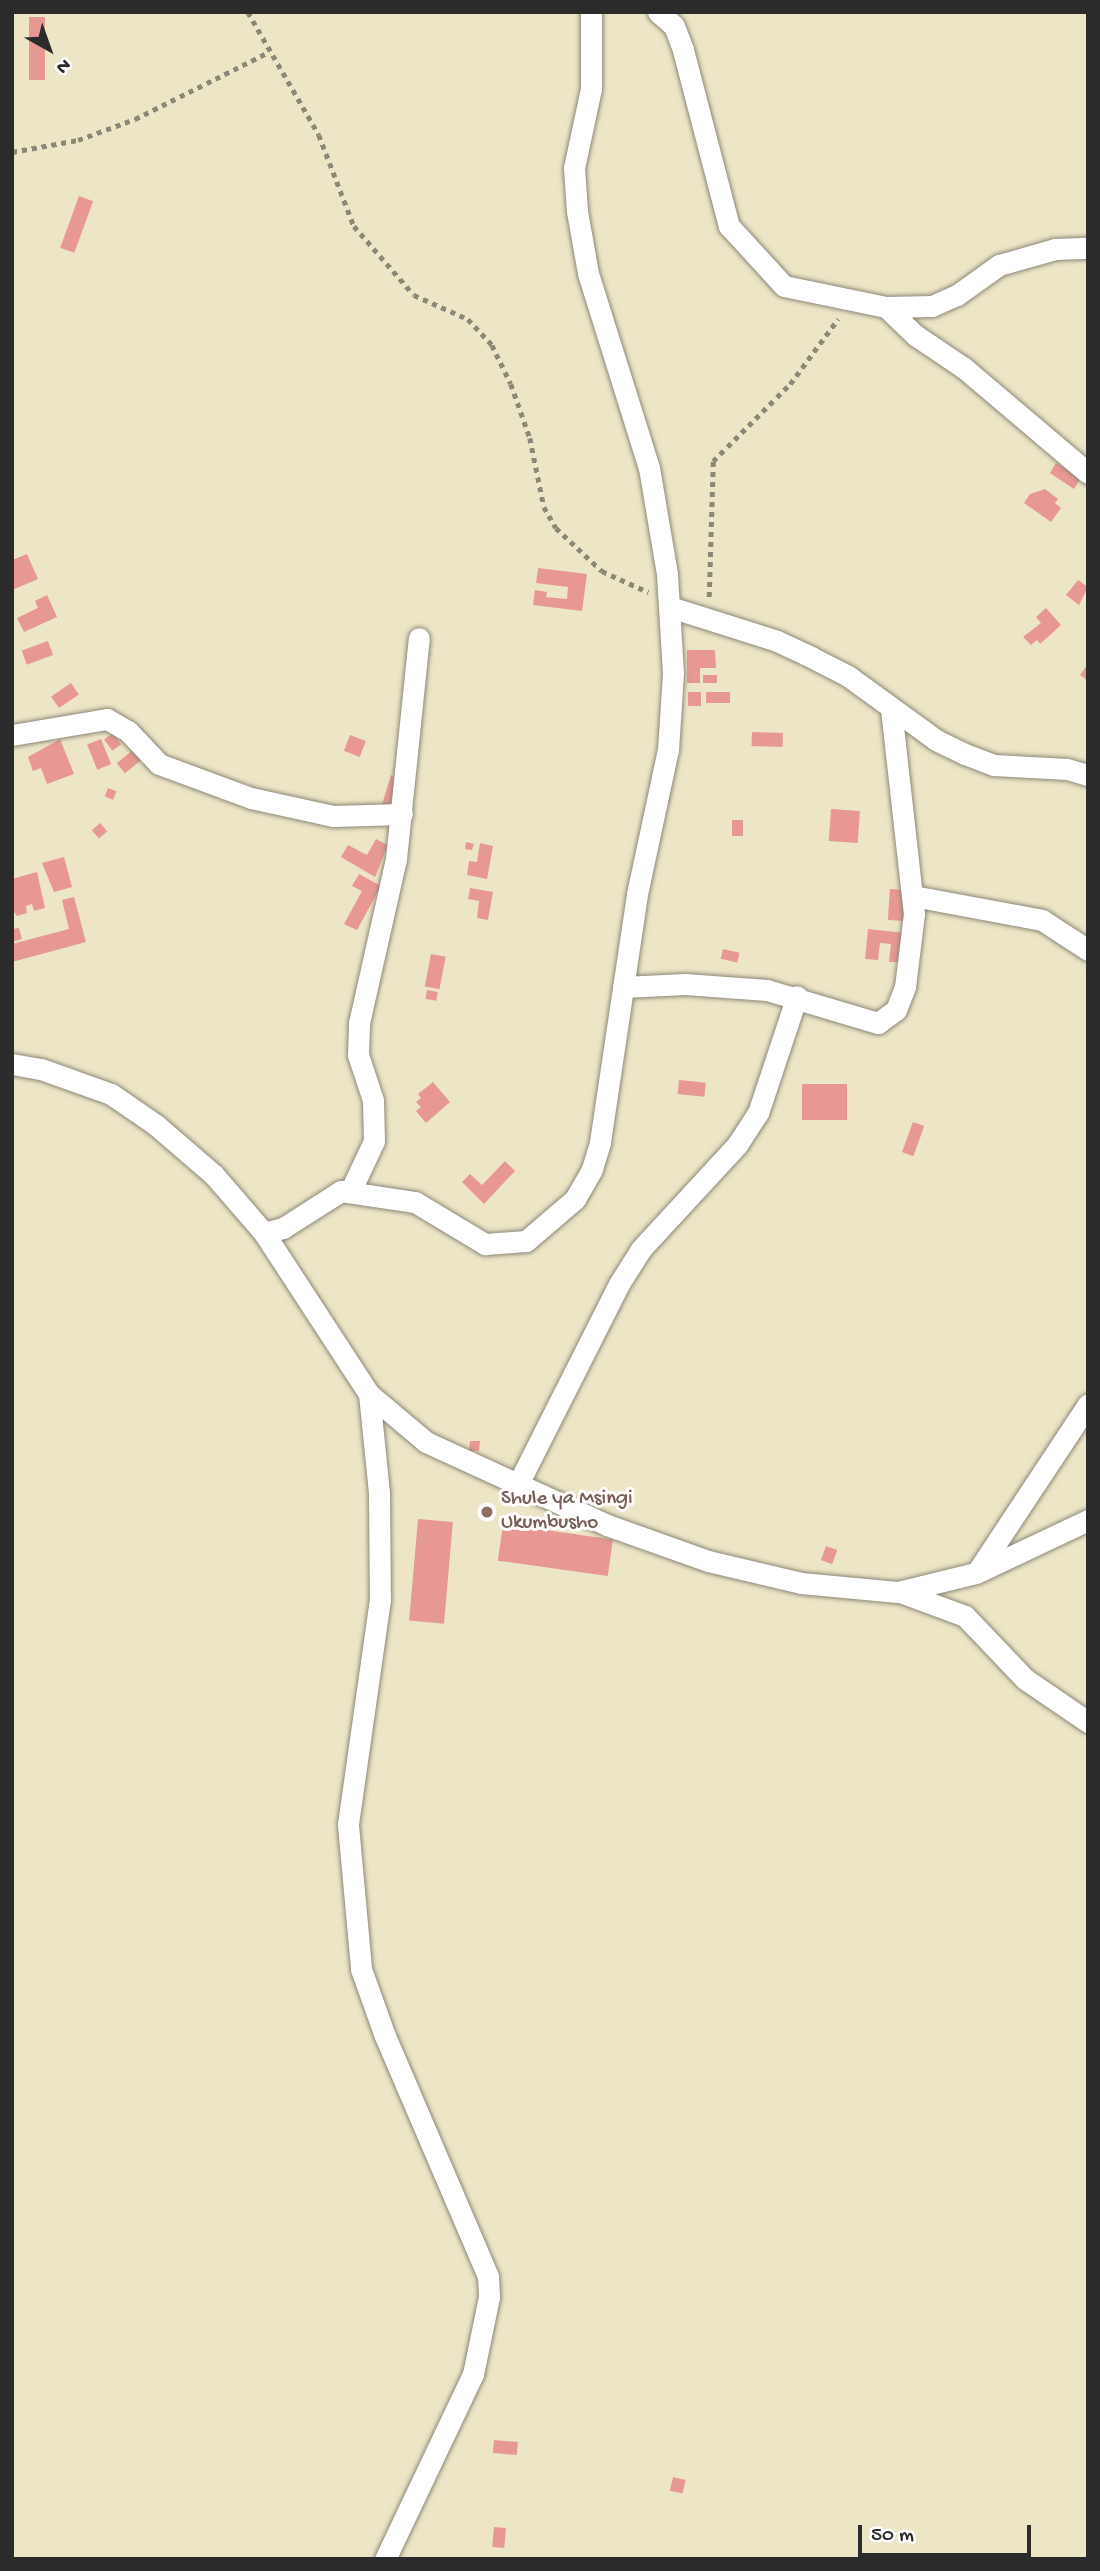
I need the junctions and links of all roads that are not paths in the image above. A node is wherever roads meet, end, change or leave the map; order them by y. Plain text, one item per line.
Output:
1 (591, 12) edge
2 (658, 12) edge
3 (1088, 248) edge
4 (886, 307) junction
5 (1088, 473) edge
6 (669, 603) junction
7 (419, 638) dead end
8 (891, 708) junction
9 (12, 735) edge
10 (1088, 775) edge
11 (402, 814) junction
12 (914, 896) junction
13 (1088, 950) edge
14 (623, 987) junction
15 (797, 996) junction
16 (12, 1064) edge
17 (350, 1192) junction
18 (264, 1233) junction
19 (369, 1394) junction
20 (1088, 1404) edge
21 (518, 1484) junction
22 (1088, 1520) edge
23 (976, 1573) junction
24 (898, 1592) junction
25 (1088, 1722) edge
26 (384, 2559) edge

1 - 6 street
2 - 4 street
3 - 4 street
4 - 5 street
6 - 8 street
6 - 14 street
7 - 11 street
8 - 10 street
8 - 12 street
9 - 11 street
11 - 17 street
12 - 13 street
12 - 15 street
14 - 15 street
14 - 17 street
15 - 21 street
16 - 18 street
17 - 18 street
18 - 19 street
19 - 21 street
19 - 26 street
20 - 23 street
21 - 24 street
22 - 23 street
23 - 24 street
24 - 25 street

